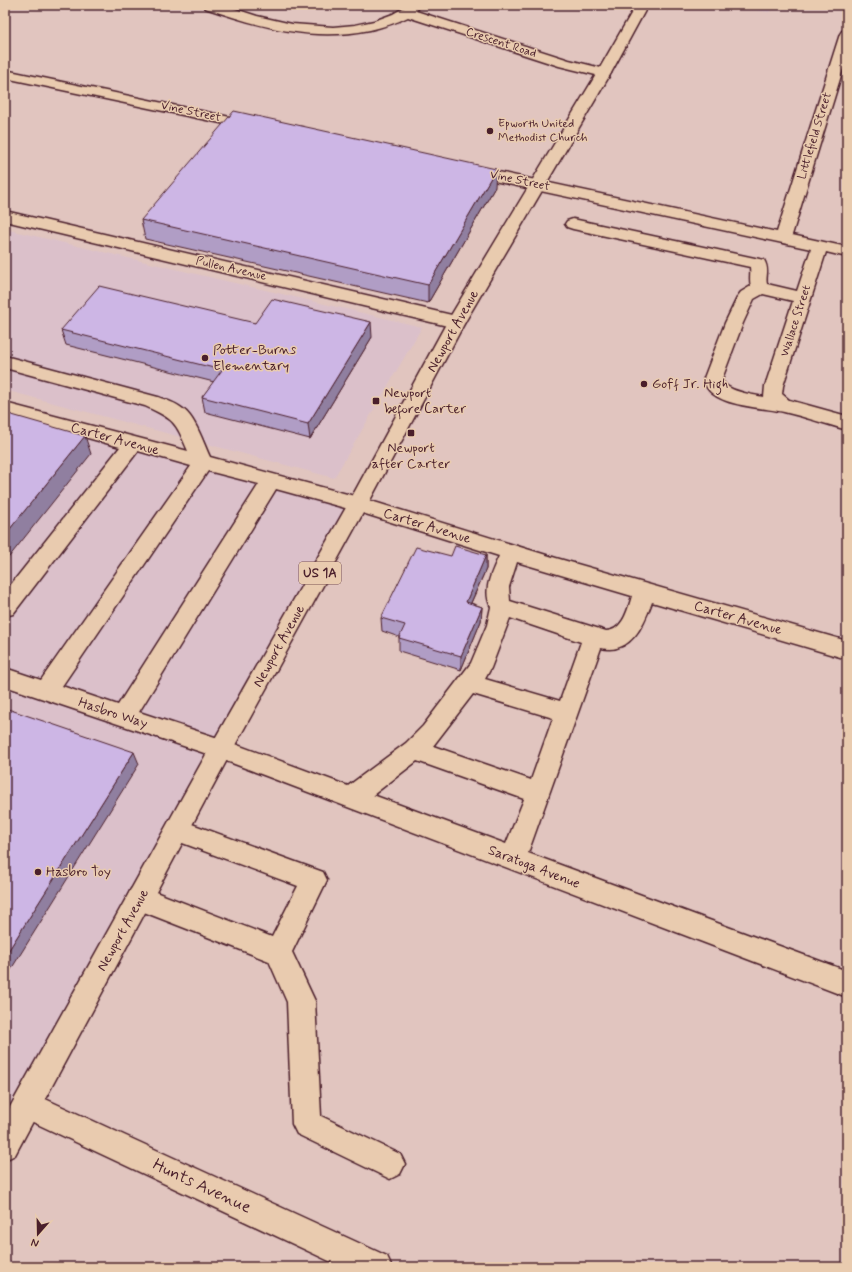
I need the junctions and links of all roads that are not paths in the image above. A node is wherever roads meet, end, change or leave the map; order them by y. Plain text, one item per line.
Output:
1 (210, 5) edge
2 (642, 5) edge
3 (412, 9) edge
4 (847, 34) edge
5 (604, 73) junction
6 (5, 74) edge
7 (271, 129) edge
8 (451, 166) edge
9 (537, 184) junction
10 (13, 217) edge
11 (573, 224) dead end
12 (5, 234) edge
13 (783, 238) junction
14 (820, 246) junction
15 (847, 252) edge
16 (760, 288) junction
17 (803, 298) junction
18 (456, 322) junction
19 (5, 362) edge
20 (778, 400) junction
21 (5, 409) edge
22 (847, 423) edge
23 (133, 444) junction
24 (203, 463) junction
25 (271, 481) junction
26 (358, 504) junction
27 (511, 552) junction
28 (645, 591) junction
29 (502, 607) junction
30 (5, 608) edge
31 (594, 637) junction
32 (847, 650) edge
33 (5, 678) edge
34 (468, 683) junction
35 (46, 691) junction
36 (567, 713) junction
37 (123, 716) junction
38 (221, 750) junction
39 (414, 750) junction
40 (538, 793) junction
41 (350, 798) junction
42 (178, 830) junction
43 (513, 859) junction
44 (140, 898) junction
45 (278, 952) junction
46 (847, 984) edge
47 (28, 1105) junction
48 (5, 1145) edge
49 (390, 1164) dead end
50 (376, 1267) edge

1 - 3 street
2 - 5 street, Newport Avenue / US 1A
3 - 5 street, Crescent Road
4 - 13 street, Littlefield Street
5 - 9 street, Newport Avenue / US 1A
6 - 7 street, Vine Street
8 - 9 street, Vine Street
9 - 13 street, Vine Street
9 - 18 street, Newport Avenue / US 1A
10 - 12 street
10 - 18 street, Pullen Avenue
11 - 16 street
13 - 14 street, Vine Street
14 - 15 street, Vine Street
14 - 17 street, Wallace Street
16 - 17 street
16 - 20 street
17 - 20 street, Wallace Street
18 - 26 street, Newport Avenue / US 1A
19 - 24 street
20 - 22 street
21 - 23 street, Carter Avenue
23 - 24 street, Carter Avenue
23 - 30 street
24 - 25 street, Carter Avenue
24 - 35 street
25 - 26 street, Carter Avenue
25 - 37 street
26 - 27 street, Carter Avenue
26 - 38 street, Newport Avenue / US 1A
27 - 28 street, Carter Avenue
27 - 29 street
28 - 31 street
28 - 32 street, Carter Avenue
29 - 31 street
29 - 34 street
31 - 36 street
33 - 35 street, Hasbro Way
34 - 36 street
34 - 39 street
35 - 37 street, Hasbro Way
36 - 40 street
37 - 38 street, Hasbro Way
38 - 41 street, Saratoga Avenue
38 - 42 street, Newport Avenue / US 1A
39 - 40 street
39 - 41 street
40 - 43 street
41 - 43 street, Saratoga Avenue
42 - 44 street, Newport Avenue / US 1A
42 - 45 street
43 - 46 street, Saratoga Avenue
44 - 45 street
44 - 47 street, Newport Avenue / US 1A
45 - 49 street
47 - 48 street, Newport Avenue / US 1A
47 - 50 street, Hunts Avenue

